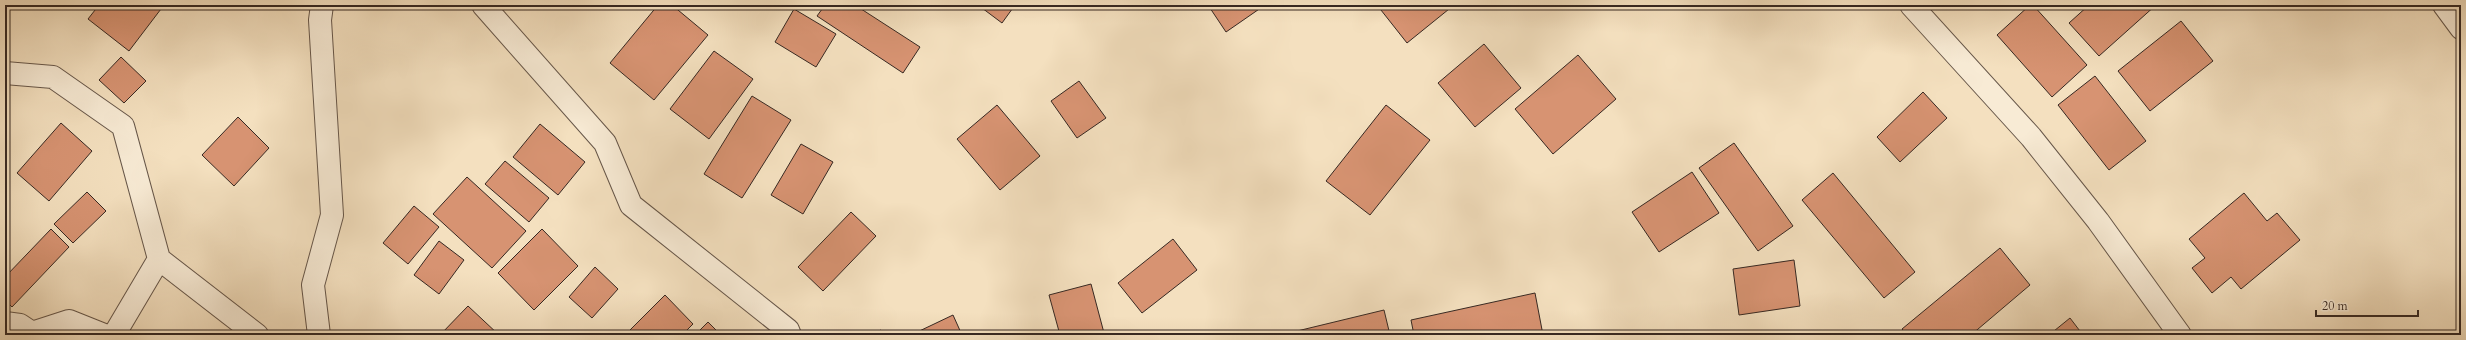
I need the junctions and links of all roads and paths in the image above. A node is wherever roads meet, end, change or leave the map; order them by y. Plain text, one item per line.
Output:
1 (322, 5) edge
2 (482, 5) edge
3 (1911, 5) edge
4 (2444, 5) edge
5 (2461, 28) edge
6 (5, 74) edge
7 (159, 259) junction
8 (5, 323) edge
9 (104, 335) edge
10 (114, 335) edge
11 (257, 335) edge
12 (319, 335) edge
13 (790, 335) edge
14 (2180, 335) edge

1 - 12 street
2 - 13 street
3 - 14 street
4 - 5 street
6 - 7 street
7 - 10 street
7 - 11 street
8 - 9 street

